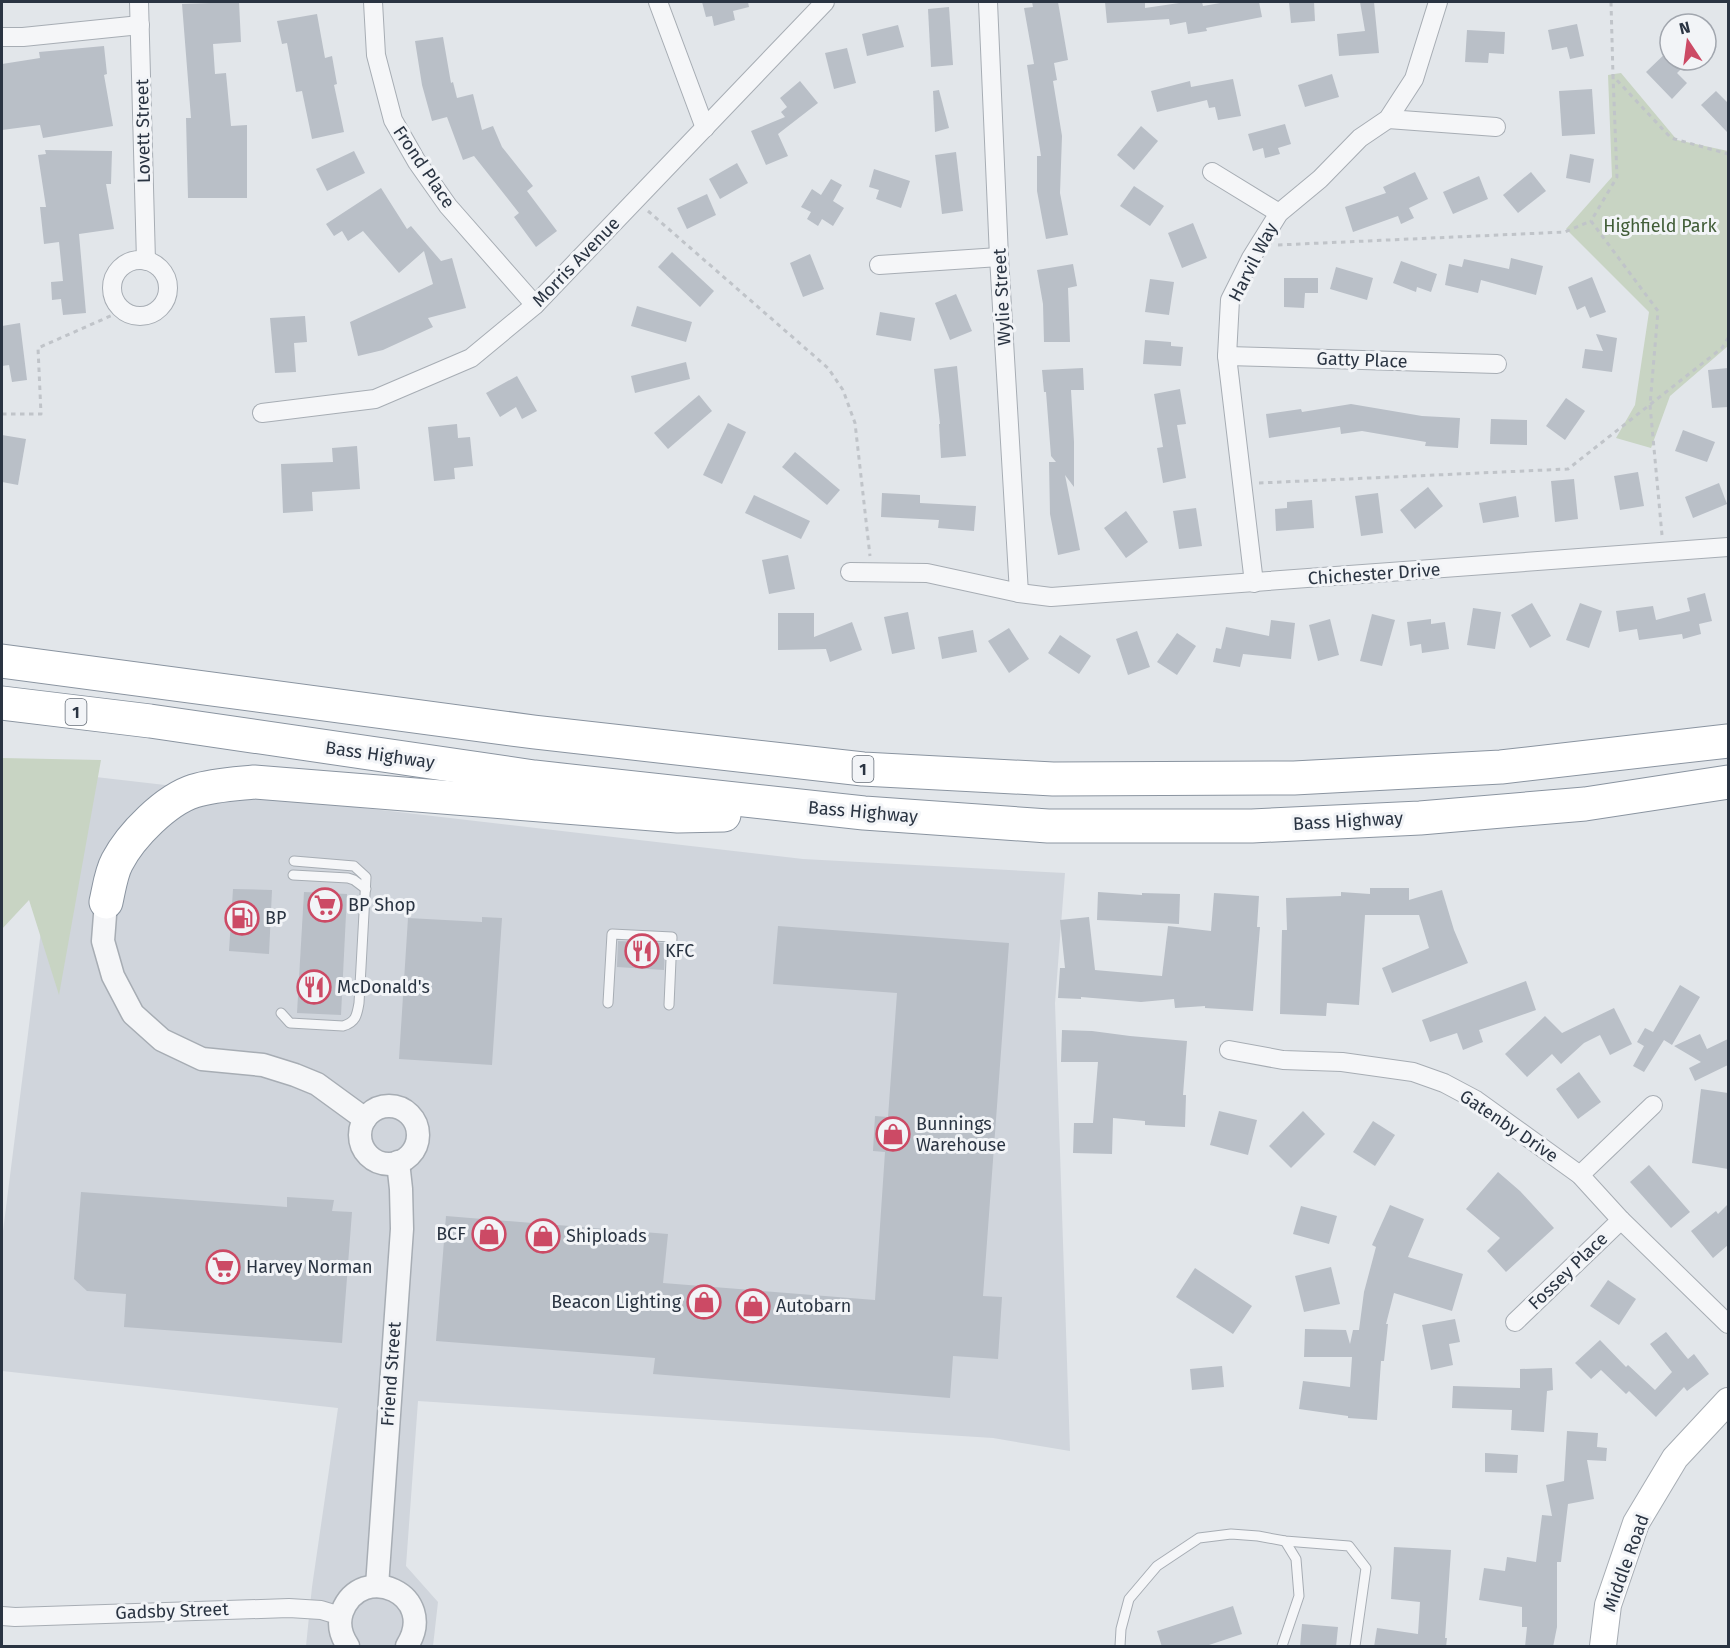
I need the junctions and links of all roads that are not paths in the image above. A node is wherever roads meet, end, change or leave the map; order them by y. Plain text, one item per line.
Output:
1 (140, 2) edge
2 (373, 2) edge
3 (658, 2) edge
4 (825, 2) edge
5 (988, 2) edge
6 (1438, 2) edge
7 (140, 25) junction
8 (2, 37) edge
9 (1388, 119) junction
10 (1496, 126) dead end
11 (705, 128) junction
12 (1212, 172) dead end
13 (1278, 213) junction
14 (999, 257) junction
15 (146, 261) junction
16 (879, 265) dead end
17 (535, 305) junction
18 (1227, 356) junction
19 (1497, 364) dead end
20 (262, 413) dead end
21 (1728, 547) edge
22 (850, 572) dead end
23 (1254, 583) junction
24 (1018, 593) junction
25 (2, 661) edge
26 (2, 703) edge
27 (1728, 741) edge
28 (1728, 782) edge
29 (1728, 791) edge
30 (1586, 804) junction
31 (864, 813) junction
32 (294, 861) dead end
33 (293, 875) dead end
34 (366, 889) junction
35 (106, 902) joint
36 (608, 1002) dead end
37 (669, 1005) dead end
38 (281, 1013) dead end
39 (1229, 1050) dead end
40 (1653, 1105) dead end
41 (365, 1119) junction
42 (398, 1162) junction
43 (1580, 1175) junction
44 (1621, 1220) junction
45 (1515, 1322) dead end
46 (1728, 1324) edge
47 (1728, 1401) edge
48 (1285, 1541) junction
49 (377, 1586) junction
50 (2, 1616) edge
51 (341, 1616) junction
52 (348, 1647) edge
53 (407, 1647) edge
54 (1120, 1647) edge
55 (1282, 1647) edge
56 (1355, 1647) edge
57 (1603, 1647) edge

1 - 7 street, Lovett Street
2 - 17 street, Frond Place
3 - 11 street
4 - 11 street, Morris Avenue
5 - 14 street, Wylie Street
6 - 9 street, Harvil Way
7 - 8 street
7 - 15 street, Lovett Street
9 - 10 street
9 - 13 street, Harvil Way
11 - 17 street, Morris Avenue
12 - 13 street
13 - 18 street, Harvil Way
14 - 16 street
14 - 24 street, Wylie Street
15 - 15 street
17 - 20 street, Morris Avenue
18 - 19 street, Gatty Place
18 - 23 street, Harvil Way
21 - 23 street, Chichester Drive
22 - 24 street, Chichester Drive
23 - 24 street, Chichester Drive
25 - 27 highway, 1
26 - 31 highway, Bass Highway / 1
28 - 30 highway, Bass Highway / 1
29 - 30 highway
30 - 31 highway, Bass Highway / 1
31 - 35 highway
32 - 34 lane
33 - 34 lane
34 - 38 lane
35 - 41 street
36 - 37 lane
39 - 43 street, Gatenby Drive
40 - 43 street
41 - 42 street
41 - 42 street
42 - 49 street, Friend Street
43 - 44 street, Gatenby Drive
44 - 45 street, Fossey Place
44 - 46 street, Gatenby Drive
47 - 57 main road, Middle Road
48 - 54 lane
48 - 55 lane
48 - 56 lane
49 - 51 street
49 - 53 street
50 - 51 street, Gadsby Street
51 - 52 street

